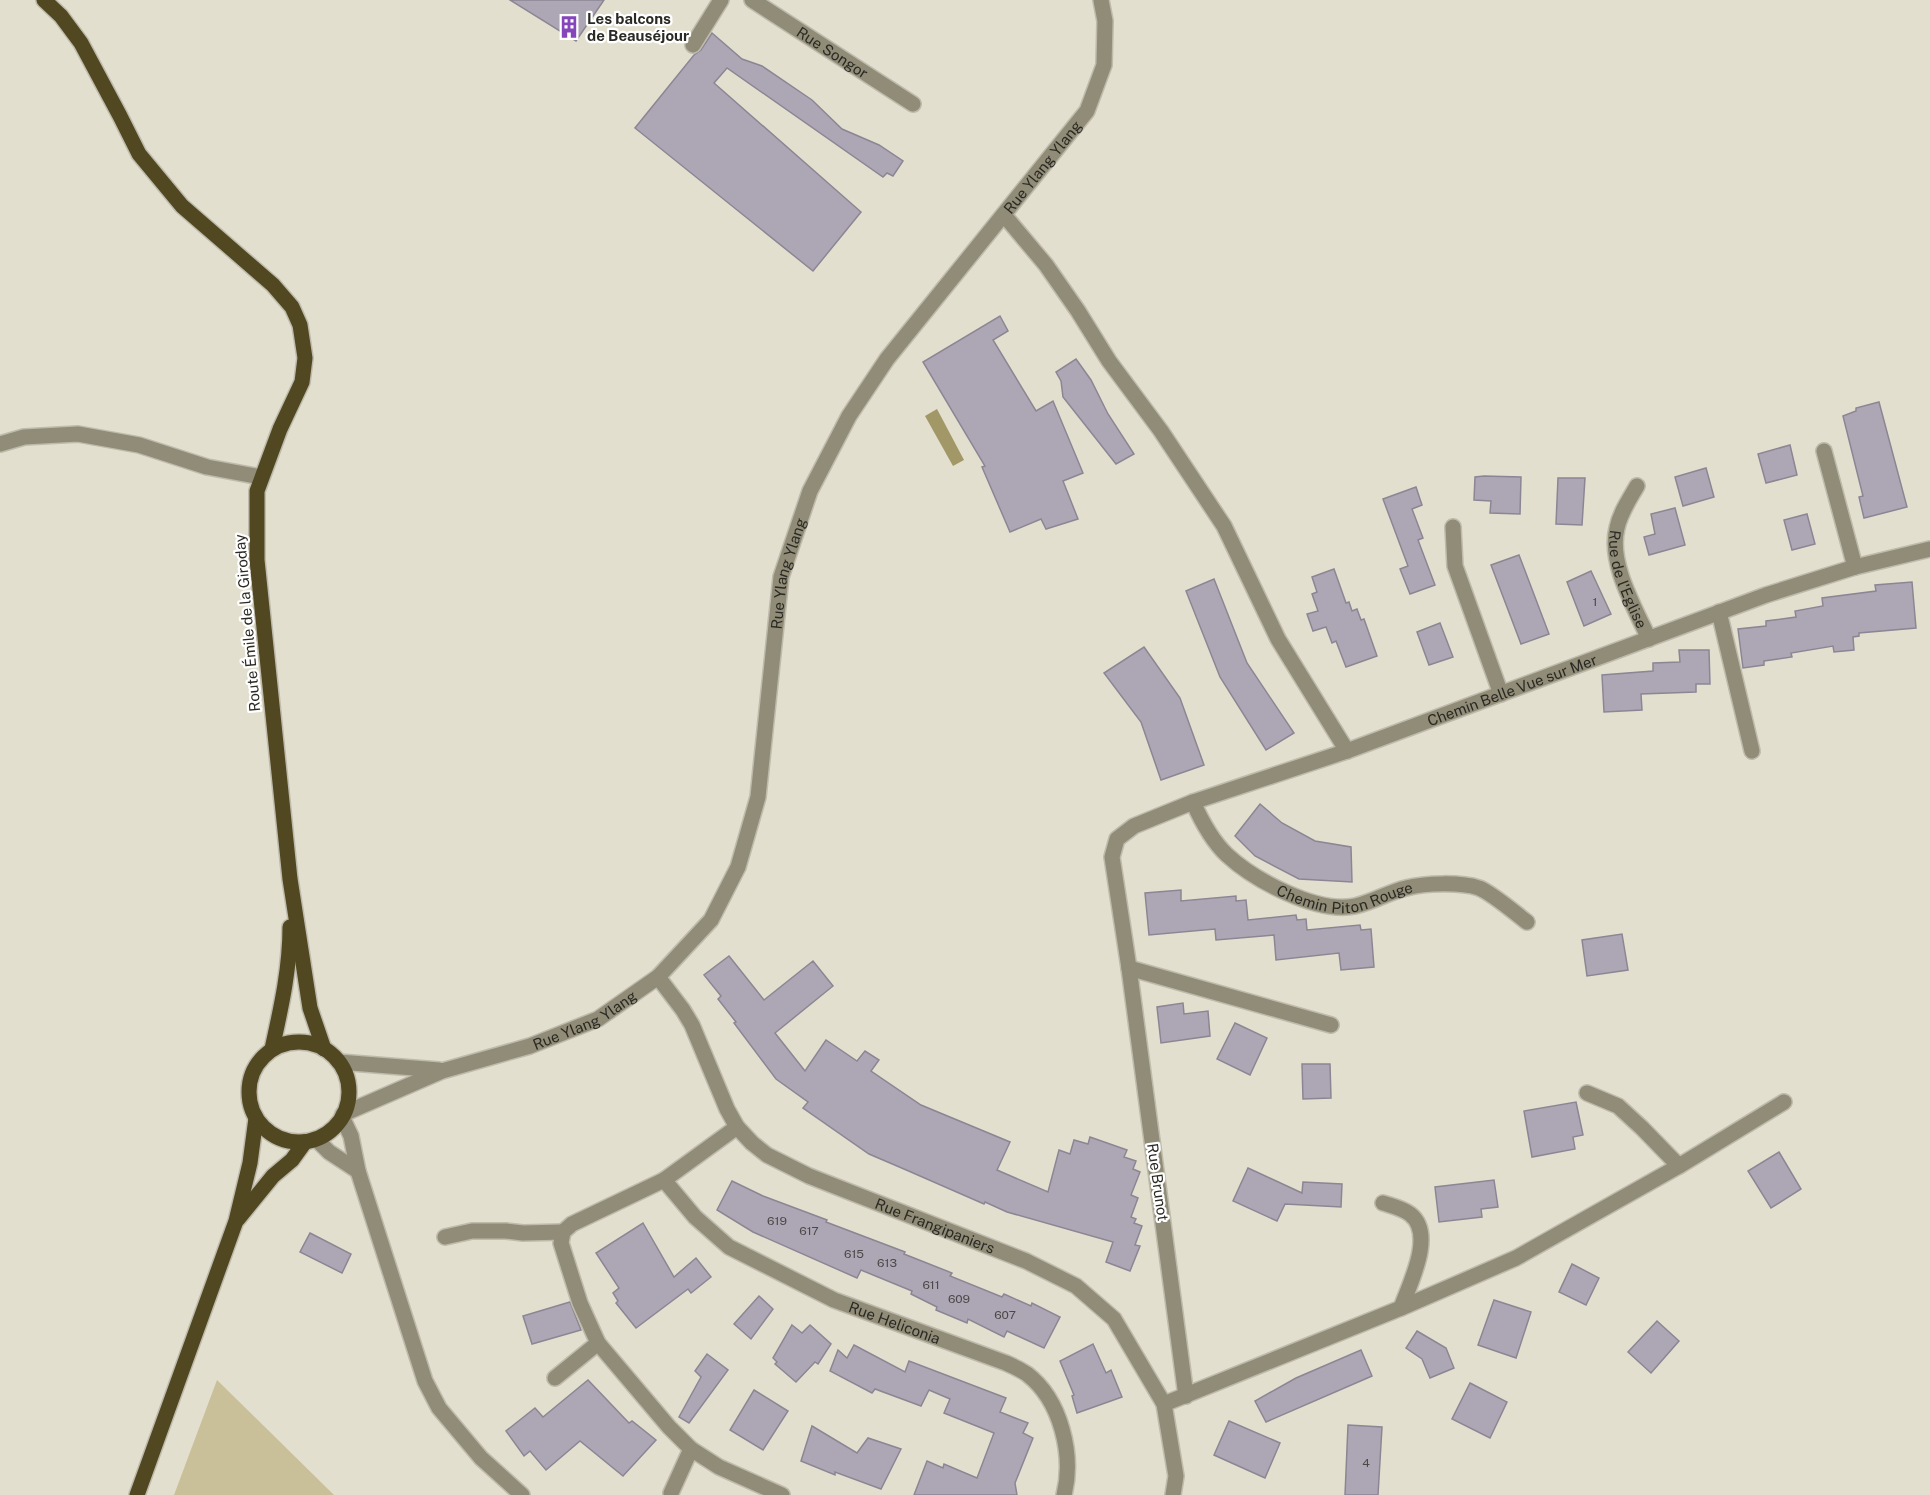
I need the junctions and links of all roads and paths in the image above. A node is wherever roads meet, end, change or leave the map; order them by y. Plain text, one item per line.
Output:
1 (44, 0) edge
2 (721, 0) edge
3 (752, 0) edge
4 (1101, 0) edge
5 (693, 45) dead end
6 (913, 104) dead end
7 (1004, 215) junction
8 (0, 444) edge
9 (1824, 451) dead end
10 (261, 477) junction
11 (1637, 486) dead end
12 (1454, 527) dead end
13 (1930, 549) edge
14 (1855, 567) junction
15 (1719, 612) junction
16 (1649, 639) junction
17 (1501, 694) junction
18 (1347, 751) junction
19 (1752, 751) dead end
20 (1192, 802) junction
21 (1112, 857) joint
22 (290, 879) junction
23 (1527, 922) dead end
24 (1129, 968) junction
25 (658, 977) junction
26 (1331, 1025) dead end
27 (324, 1048) junction
28 (272, 1049) junction
29 (339, 1062) junction
30 (442, 1071) junction
31 (1587, 1093) dead end
32 (1784, 1102) dead end
33 (343, 1116) junction
34 (256, 1118) junction
35 (737, 1126) junction
36 (311, 1140) junction
37 (1679, 1167) junction
38 (358, 1171) junction
39 (664, 1180) junction
40 (1383, 1203) dead end
41 (236, 1221) junction
42 (563, 1232) junction
43 (446, 1237) dead end
44 (1401, 1308) junction
45 (598, 1344) junction
46 (555, 1378) dead end
47 (1186, 1396) junction
48 (1164, 1404) junction
49 (691, 1449) junction
50 (671, 1493) dead end
51 (137, 1495) edge
52 (522, 1495) edge
53 (782, 1495) edge
54 (1064, 1495) edge
55 (1173, 1495) edge

1 - 10 main road, Route Émile de la Giroday
2 - 5 street
3 - 6 street, Rue Songor
4 - 7 street, Rue Ylang Ylang
7 - 18 street
7 - 25 street, Rue Ylang Ylang
8 - 10 street
9 - 14 street
10 - 22 main road, Route Émile de la Giroday
11 - 16 street, Rue de l'Eglise
12 - 17 street
13 - 14 street, Chemin Belle Vue sur Mer
14 - 15 street, Chemin Belle Vue sur Mer
15 - 16 street, Chemin Belle Vue sur Mer
15 - 19 street
16 - 17 street, Chemin Belle Vue sur Mer
17 - 18 street, Chemin Belle Vue sur Mer
18 - 20 street, Chemin Belle Vue sur Mer
20 - 21 street, Chemin Belle Vue sur Mer
20 - 23 street, Chemin Piton Rouge
21 - 24 street, Rue Brunot
22 - 27 main road
22 - 28 main road
24 - 26 street
24 - 47 street, Rue Brunot
25 - 30 street, Rue Ylang Ylang
25 - 35 street, Rue Frangipaniers
27 - 28 main road
27 - 29 main road
28 - 34 main road
29 - 30 street
29 - 33 main road
30 - 33 street
31 - 37 street
32 - 37 street
33 - 36 main road
33 - 38 street
34 - 36 main road
34 - 41 main road
35 - 39 street
35 - 48 street, Rue Frangipaniers
36 - 38 street
36 - 41 main road
37 - 44 street
38 - 52 street
39 - 42 street
39 - 54 street, Rue Heliconia
40 - 44 street
41 - 51 main road
42 - 43 street
42 - 45 street
44 - 47 street
45 - 46 street
45 - 49 street
47 - 48 street
48 - 55 street, Rue Frangipaniers
49 - 50 street
49 - 53 street

